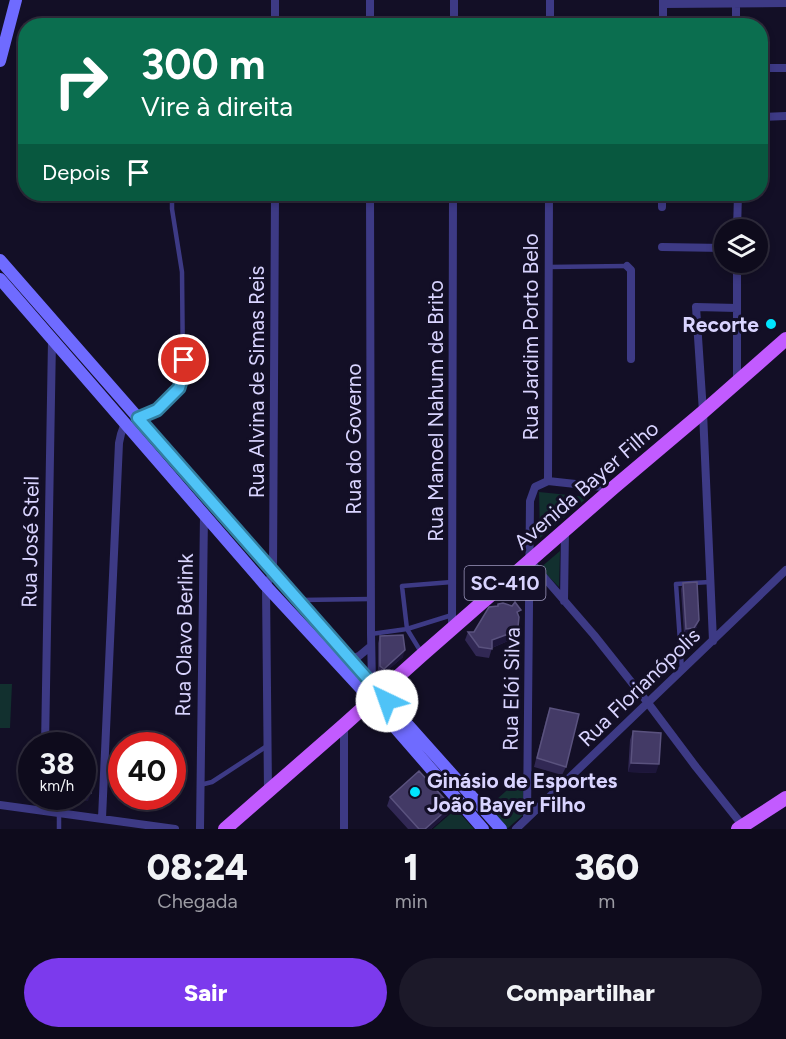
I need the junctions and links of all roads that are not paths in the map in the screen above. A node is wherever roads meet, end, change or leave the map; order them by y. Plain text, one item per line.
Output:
1 (16, 0) edge
2 (275, 0) edge
3 (370, 0) edge
4 (454, 0) edge
5 (550, 0) edge
6 (663, 2) edge
7 (736, 2) edge
8 (786, 3) edge
9 (275, 18) edge
10 (370, 18) edge
11 (454, 18) edge
12 (550, 18) edge
13 (663, 18) edge
14 (736, 18) edge
15 (0, 61) edge
16 (768, 68) edge
17 (786, 68) edge
18 (786, 116) edge
19 (768, 117) edge
20 (172, 201) edge
21 (275, 201) edge
22 (370, 201) edge
23 (453, 201) edge
24 (549, 201) edge
25 (662, 201) edge
26 (738, 201) edge
27 (662, 207) dead end
28 (737, 219) edge
29 (662, 247) dead end
30 (714, 248) edge
31 (0, 260) edge
32 (627, 266) joint
33 (548, 267) junction
34 (737, 273) edge
35 (0, 279) edge
36 (737, 308) junction
37 (786, 339) edge
38 (52, 340) junction
39 (631, 360) dead end
40 (737, 383) junction
41 (703, 412) junction
42 (138, 418) junction
43 (125, 423) junction
44 (548, 481) junction
45 (613, 488) junction
46 (204, 514) junction
47 (565, 530) junction
48 (530, 561) junction
49 (786, 570) edge
50 (273, 572) junction
51 (452, 582) junction
52 (710, 582) junction
53 (266, 586) junction
54 (371, 599) junction
55 (297, 600) junction
56 (564, 601) junction
57 (452, 622) junction
58 (407, 629) junction
59 (371, 634) junction
60 (713, 641) junction
61 (371, 646) junction
62 (422, 655) junction
63 (350, 660) junction
64 (682, 670) junction
65 (375, 693) junction
66 (648, 703) junction
67 (344, 725) junction
68 (45, 732) edge
69 (268, 745) junction
70 (201, 785) junction
71 (268, 792) junction
72 (786, 798) edge
73 (0, 805) edge
74 (18, 807) edge
75 (43, 810) edge
76 (59, 813) junction
77 (102, 818) junction
78 (528, 818) junction
79 (740, 827) edge
80 (59, 829) edge
81 (176, 829) edge
82 (200, 829) edge
83 (225, 829) edge
84 (344, 829) edge
85 (483, 829) edge
86 (501, 829) edge
87 (516, 829) edge

1 - 15 street
2 - 9 street
3 - 10 street
4 - 11 street
5 - 12 street
6 - 7 street
6 - 13 street
7 - 8 street
7 - 14 street
16 - 17 street
18 - 19 street
20 - 42 lane
21 - 50 street, Rua Alvina de Simas Reis
22 - 54 street, Rua do Governo
23 - 51 street, Rua Manoel Nahum de Brito
24 - 33 street, Rua Jardim Porto Belo
25 - 27 street
26 - 28 street
29 - 30 street
31 - 42 street
32 - 33 lane
32 - 39 street
33 - 44 street, Rua Jardim Porto Belo
34 - 36 street
35 - 38 street
36 - 40 street
36 - 41 street
37 - 40 main road, Avenida Bayer Filho / SC-410
38 - 43 street
38 - 68 street, Rua José Steil
40 - 41 main road, Avenida Bayer Filho / SC-410
41 - 45 main road, Avenida Bayer Filho / SC-410
41 - 52 street
42 - 50 street
43 - 46 street
43 - 77 street
44 - 45 street
44 - 48 street, Rua Elói Silva
45 - 47 main road, Avenida Bayer Filho / SC-410
46 - 53 street
46 - 70 street, Rua Olavo Berlink
47 - 48 main road, Avenida Bayer Filho / SC-410
47 - 56 street
48 - 56 street
48 - 57 main road, Avenida Bayer Filho / SC-410
48 - 78 street, Rua Elói Silva
49 - 60 street, Rua Florianópolis
50 - 53 street
50 - 55 street
51 - 57 street, Rua Manoel Nahum de Brito
51 - 58 lane
52 - 60 street
52 - 64 lane
53 - 65 street
53 - 69 street
54 - 55 lane
54 - 59 street, Rua do Governo
55 - 63 street
56 - 66 street
57 - 58 lane
57 - 62 main road, Avenida Bayer Filho / SC-410
58 - 59 lane
58 - 62 lane
59 - 61 street, Rua do Governo
60 - 64 street, Rua Florianópolis
61 - 63 street
61 - 65 street, Rua do Governo
62 - 65 main road, Avenida Bayer Filho / SC-410
63 - 65 street
64 - 66 street, Rua Florianópolis
65 - 67 main road, Avenida Bayer Filho / SC-410
65 - 85 street
65 - 86 street
66 - 78 street, Rua Florianópolis
66 - 79 street
67 - 71 main road, Avenida Bayer Filho / SC-410
67 - 84 street
69 - 70 lane
69 - 71 street
70 - 82 street, Rua Olavo Berlink
71 - 83 main road, Avenida Bayer Filho / SC-410
72 - 79 main road
73 - 74 street
75 - 76 street
76 - 77 street
76 - 80 lane
77 - 81 street
78 - 87 street, Rua Florianópolis

